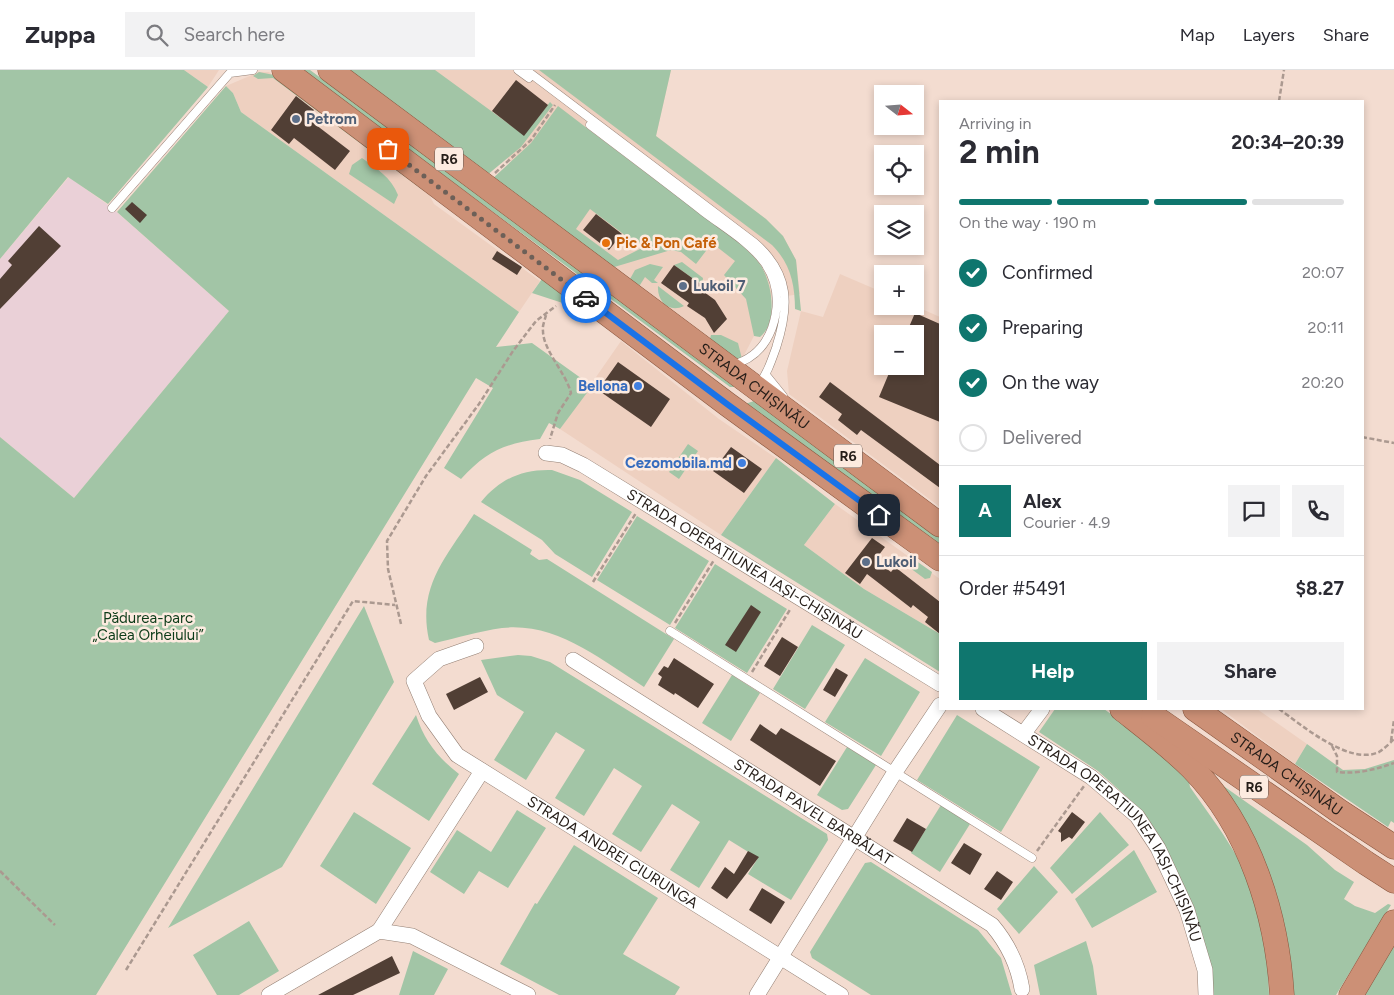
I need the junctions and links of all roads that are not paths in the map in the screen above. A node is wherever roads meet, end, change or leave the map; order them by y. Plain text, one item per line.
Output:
1 (252, 70) edge
2 (284, 70) edge
3 (330, 70) edge
4 (518, 70) edge
5 (526, 70) edge
6 (230, 72) edge
7 (112, 208) dead end
8 (728, 366) junction
9 (761, 381) junction
10 (727, 404) junction
11 (546, 453) road end
12 (939, 524) edge
13 (939, 559) edge
14 (670, 631) road end
15 (476, 646) dead end
16 (573, 660) dead end
17 (939, 683) edge
18 (939, 706) edge
19 (985, 710) edge
20 (1041, 710) edge
21 (1123, 710) edge
22 (1145, 710) edge
23 (1196, 710) edge
24 (1024, 733) junction
25 (482, 771) junction
26 (895, 772) junction
27 (855, 838) junction
28 (1387, 843) edge
29 (1032, 858) road end
30 (1394, 881) edge
31 (1394, 922) edge
32 (379, 931) junction
33 (782, 957) junction
34 (1022, 989) dead end
35 (269, 995) edge
36 (528, 995) edge
37 (757, 995) edge
38 (841, 995) edge
39 (1206, 995) edge
40 (1282, 995) edge
41 (1351, 995) edge

1 - 6 lane
2 - 10 highway, STRADA CHIȘINĂU / R6
3 - 8 highway, STRADA CHIȘINĂU / R6
4 - 8 lane
5 - 9 lane
6 - 7 lane
8 - 9 highway, STRADA CHIȘINĂU / R6
9 - 10 highway
9 - 12 highway, STRADA CHIȘINĂU / R6
10 - 13 highway, STRADA CHIȘINĂU / R6
11 - 17 street, STRADA OPERAȚIUNEA IAȘI-CHIȘINĂU
14 - 26 lane
15 - 25 street, STRADA ANDREI CIURUNGA
16 - 27 street, STRADA PAVEL BARBĂLAT
18 - 26 street
19 - 24 street, STRADA OPERAȚIUNEA IAȘI-CHIȘINĂU
20 - 24 street
21 - 40 highway
22 - 30 highway, STRADA CHIȘINĂU / R6
23 - 28 highway, STRADA CHIȘINĂU / R6
24 - 39 street, STRADA OPERAȚIUNEA IAȘI-CHIȘINĂU
25 - 32 street
25 - 33 street, STRADA ANDREI CIURUNGA
26 - 27 street
26 - 29 lane
27 - 33 street
27 - 34 street, STRADA PAVEL BARBĂLAT
31 - 41 highway
32 - 35 street
32 - 36 street
33 - 37 street
33 - 38 street, STRADA ANDREI CIURUNGA

